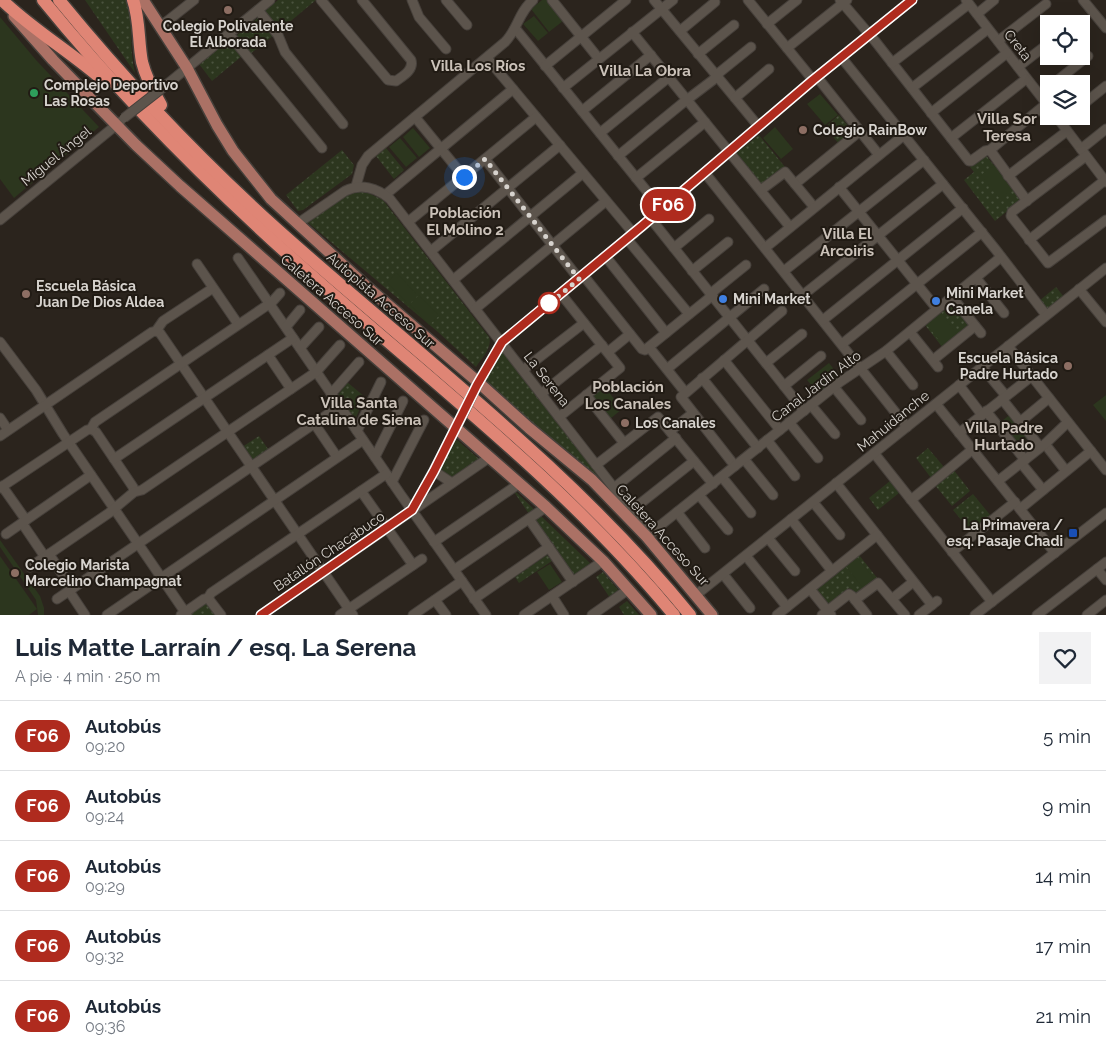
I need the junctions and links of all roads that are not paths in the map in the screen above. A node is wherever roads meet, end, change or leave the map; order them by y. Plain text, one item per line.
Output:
1 (2, 0) edge
2 (43, 0) edge
3 (59, 0) edge
4 (133, 0) edge
5 (143, 0) edge
6 (194, 0) edge
7 (270, 0) edge
8 (321, 0) edge
9 (362, 0) edge
10 (412, 0) edge
11 (446, 0) edge
12 (533, 0) edge
13 (552, 0) edge
14 (626, 0) edge
15 (654, 0) edge
16 (672, 0) edge
17 (748, 0) edge
18 (797, 0) edge
19 (912, 0) edge
20 (994, 0) edge
21 (1083, 0) edge
22 (843, 1) edge
23 (715, 2) dead end
24 (967, 2) edge
25 (1046, 4) dead end
26 (662, 9) junction
27 (258, 10) junction
28 (976, 14) junction
29 (767, 24) junction
30 (467, 25) dead end
31 (734, 25) dead end
32 (1105, 25) edge
33 (161, 26) junction
34 (514, 28) junction
35 (988, 29) junction
36 (680, 31) junction
37 (632, 32) junction
38 (229, 34) junction
39 (869, 34) junction
40 (581, 37) junction
41 (998, 41) junction
42 (752, 47) dead end
43 (787, 48) junction
44 (446, 49) dead end
45 (1040, 50) edge
46 (1007, 53) junction
47 (698, 54) junction
48 (651, 55) junction
49 (842, 57) junction
50 (487, 58) junction
51 (599, 59) junction
52 (892, 63) junction
53 (1077, 65) edge
54 (545, 66) junction
55 (1018, 67) junction
56 (188, 68) junction
57 (770, 69) dead end
58 (1064, 75) edge
59 (717, 76) junction
60 (669, 77) junction
61 (815, 79) junction
62 (1026, 79) junction
63 (1106, 86) edge
64 (563, 88) junction
65 (912, 88) junction
66 (513, 89) junction
67 (1039, 95) edge
68 (735, 98) junction
69 (1090, 99) edge
70 (688, 100) junction
71 (582, 111) junction
72 (1040, 112) edge
73 (931, 113) junction
74 (146, 116) junction
75 (415, 117) junction
76 (536, 117) junction
77 (120, 122) junction
78 (705, 122) junction
79 (343, 124) dead end
80 (1064, 125) edge
81 (759, 127) junction
82 (1106, 130) edge
83 (1067, 131) junction
84 (860, 132) junction
85 (600, 133) junction
86 (904, 135) junction
87 (951, 138) junction
88 (185, 140) junction
89 (560, 145) junction
90 (322, 148) dead end
91 (441, 149) junction
92 (990, 150) junction
93 (730, 152) junction
94 (1084, 153) junction
95 (879, 155) junction
96 (618, 156) junction
97 (485, 159) junction
98 (924, 160) junction
99 (583, 173) junction
100 (705, 173) junction
101 (1008, 176) junction
102 (464, 177) junction
103 (636, 178) junction
104 (1105, 178) edge
105 (795, 184) junction
106 (943, 184) junction
107 (356, 186) junction
108 (839, 187) junction
109 (508, 188) junction
110 (761, 190) junction
111 (385, 195) junction
112 (606, 201) junction
113 (1027, 201) junction
114 (814, 208) junction
115 (963, 208) junction
116 (662, 210) junction
117 (859, 212) junction
118 (530, 216) junction
119 (651, 219) junction
120 (709, 219) dead end
121 (0, 220) edge
122 (1106, 220) edge
123 (408, 222) junction
124 (297, 224) junction
125 (790, 227) junction
126 (982, 232) junction
127 (630, 236) junction
128 (878, 236) junction
129 (1030, 240) junction
130 (728, 242) dead end
131 (552, 245) junction
132 (674, 248) junction
133 (765, 248) junction
134 (431, 251) junction
135 (606, 257) junction
136 (1001, 257) junction
137 (238, 258) dead end
138 (898, 260) junction
139 (197, 264) dead end
140 (746, 265) dead end
141 (1106, 268) edge
142 (692, 271) junction
143 (784, 271) junction
144 (581, 277) junction
145 (976, 278) junction
146 (454, 280) junction
147 (917, 284) junction
148 (213, 288) junction
149 (764, 289) dead end
150 (1080, 289) junction
151 (280, 293) dead end
152 (561, 294) junction
153 (711, 295) junction
154 (803, 295) junction
155 (952, 297) junction
156 (269, 303) junction
157 (475, 308) junction
158 (937, 309) junction
159 (300, 310) dead end
160 (782, 311) dead end
161 (1004, 313) dead end
162 (688, 314) junction
163 (1046, 315) junction
164 (730, 318) junction
165 (822, 320) junction
166 (1106, 322) edge
167 (584, 323) junction
168 (238, 324) junction
169 (286, 327) junction
170 (319, 327) dead end
171 (156, 331) junction
172 (910, 332) junction
173 (666, 333) junction
174 (630, 334) junction
175 (802, 334) dead end
176 (293, 338) junction
177 (748, 340) junction
178 (0, 342) edge
179 (502, 342) junction
180 (842, 344) junction
181 (340, 345) dead end
182 (1008, 346) junction
183 (300, 348) junction
184 (605, 348) junction
185 (646, 348) junction
186 (886, 352) junction
187 (268, 355) junction
188 (821, 356) dead end
189 (724, 360) junction
190 (359, 362) dead end
191 (180, 363) junction
192 (766, 363) junction
193 (982, 367) junction
194 (861, 368) junction
195 (667, 369) junction
196 (523, 370) junction
197 (316, 372) junction
198 (1032, 376) junction
199 (702, 378) junction
200 (381, 382) dead end
201 (477, 383) junction
202 (913, 385) dead end
203 (959, 385) junction
204 (784, 386) junction
205 (834, 386) junction
206 (291, 389) junction
207 (332, 394) junction
208 (541, 394) junction
209 (683, 394) junction
210 (586, 395) junction
211 (204, 398) junction
212 (1004, 398) junction
213 (1049, 398) junction
214 (403, 400) dead end
215 (45, 404) junction
216 (936, 404) junction
217 (340, 406) junction
218 (808, 408) junction
219 (693, 413) junction
220 (984, 413) junction
221 (559, 417) junction
222 (0, 418) edge
223 (424, 420) dead end
224 (861, 420) dead end
225 (789, 422) junction
226 (1020, 422) junction
227 (1068, 422) junction
228 (314, 423) junction
229 (457, 426) junction
230 (907, 427) junction
231 (91, 429) junction
232 (8, 430) junction
233 (780, 430) junction
234 (357, 431) junction
235 (227, 432) junction
236 (959, 432) junction
237 (835, 434) dead end
238 (673, 435) junction
239 (0, 436) edge
240 (363, 440) junction
241 (767, 440) junction
242 (68, 442) junction
243 (624, 443) junction
244 (1042, 446) junction
245 (758, 448) junction
246 (972, 450) junction
247 (1092, 451) junction
248 (874, 453) junction
249 (337, 457) junction
250 (374, 457) junction
251 (490, 457) junction
252 (818, 458) dead end
253 (114, 459) junction
254 (744, 459) junction
255 (694, 461) junction
256 (1023, 462) junction
257 (251, 465) junction
258 (596, 465) junction
259 (735, 466) junction
260 (1106, 470) edge
261 (434, 471) junction
262 (1066, 472) junction
263 (386, 474) junction
264 (91, 475) junction
265 (796, 476) dead end
266 (722, 477) junction
267 (998, 481) junction
268 (392, 482) junction
269 (452, 483) junction
270 (520, 483) junction
271 (836, 483) junction
272 (713, 484) junction
273 (1, 487) edge
274 (614, 488) junction
275 (1043, 490) junction
276 (361, 491) junction
277 (134, 492) junction
278 (699, 495) junction
279 (773, 495) dead end
280 (275, 500) junction
281 (911, 500) junction
282 (813, 502) junction
283 (1017, 506) junction
284 (546, 507) junction
285 (113, 508) junction
286 (412, 510) junction
287 (632, 510) junction
288 (677, 512) junction
289 (751, 513) dead end
290 (1106, 513) edge
291 (529, 519) junction
292 (791, 520) junction
293 (24, 522) junction
294 (387, 528) junction
295 (728, 530) dead end
296 (6, 534) dead end
297 (298, 534) junction
298 (649, 535) junction
299 (840, 535) dead end
300 (877, 535) junction
301 (768, 538) junction
302 (434, 542) junction
303 (138, 543) junction
304 (549, 547) junction
305 (705, 548) dead end
306 (952, 552) junction
307 (1055, 553) junction
308 (47, 556) junction
309 (746, 556) junction
310 (422, 559) dead end
311 (603, 561) junction
312 (1106, 562) edge
313 (413, 565) junction
314 (30, 568) dead end
315 (1097, 568) junction
316 (454, 570) junction
317 (795, 571) dead end
318 (832, 571) junction
319 (324, 572) junction
320 (723, 574) junction
321 (162, 578) junction
322 (1106, 580) edge
323 (462, 581) junction
324 (572, 582) junction
325 (914, 582) junction
326 (810, 588) junction
327 (629, 589) junction
328 (71, 590) junction
329 (696, 595) junction
330 (552, 596) junction
331 (853, 597) junction
332 (208, 598) junction
333 (57, 599) dead end
334 (474, 599) junction
335 (892, 599) junction
336 (435, 600) junction
337 (1106, 600) edge
338 (992, 602) junction
339 (787, 607) junction
340 (750, 608) dead end
341 (351, 612) edge
342 (184, 614) edge
343 (827, 614) edge
344 (1091, 614) edge
345 (85, 615) edge
346 (107, 615) edge
347 (221, 615) edge
348 (261, 615) edge
349 (340, 615) edge
350 (413, 615) edge
351 (446, 615) edge
352 (486, 615) edge
353 (524, 615) edge
354 (564, 615) edge
355 (592, 615) edge
356 (651, 615) edge
357 (674, 615) edge
358 (690, 615) edge
359 (712, 615) edge
360 (777, 615) edge
361 (867, 615) edge
362 (905, 615) edge
363 (919, 615) edge
364 (975, 615) edge
365 (1037, 615) edge

1 - 74 highway
1 - 77 main road, Caletera Acceso Sur
2 - 74 highway, Autopista Acceso Sur
3 - 88 highway, Autopista Acceso Sur
4 - 88 highway
5 - 33 main road, Caletera Acceso Sur
6 - 33 street
7 - 27 street, Miguel Ángel
8 - 9 street
10 - 44 street
11 - 30 street
12 - 34 street
13 - 40 street
14 - 40 street
15 - 26 street
16 - 26 street
17 - 29 street
18 - 29 street
19 - 39 street, Batallón Chacabuco
20 - 28 street
21 - 32 street
22 - 39 street
22 - 43 street
23 - 36 street
24 - 28 street, Creta
24 - 52 street
25 - 41 street
26 - 36 street
26 - 37 street
27 - 38 street, Miguel Ángel
27 - 79 street
28 - 35 street, Creta
29 - 43 street
31 - 47 street
33 - 56 main road, Caletera Acceso Sur
34 - 50 street
34 - 54 street
35 - 41 street, Creta
35 - 65 street
36 - 47 street
37 - 48 street
37 - 51 street
38 - 56 street, Miguel Ángel
38 - 90 street
39 - 49 street, Batallón Chacabuco
39 - 52 street
40 - 51 street
40 - 54 street
41 - 46 street, Creta
42 - 59 street
43 - 61 street
45 - 55 street
46 - 55 street, Creta
46 - 73 street
47 - 59 street
48 - 60 street
48 - 71 street
49 - 61 street, Batallón Chacabuco
49 - 86 street
50 - 66 street
50 - 75 street
51 - 64 street
52 - 65 street
53 - 58 street
54 - 64 street
55 - 62 street, Creta
56 - 77 street, Miguel Ángel, bridge
56 - 124 main road, Caletera Acceso Sur
57 - 68 street
59 - 68 street
59 - 70 street
60 - 70 street
60 - 85 street
61 - 81 street, Batallón Chacabuco
61 - 84 street
62 - 67 street, Creta
62 - 87 street
63 - 69 street
64 - 71 street
65 - 73 street
66 - 76 street
66 - 91 street
68 - 81 street
70 - 78 street
70 - 96 street
71 - 85 street
72 - 92 street
73 - 87 street
74 - 357 highway, Autopista Acceso Sur
75 - 91 street
75 - 107 street
76 - 89 street
76 - 97 street
77 - 121 street, Miguel Ángel
77 - 229 main road, Caletera Acceso Sur
78 - 93 street
78 - 103 street
80 - 83 street
81 - 93 street, Batallón Chacabuco
82 - 94 street
83 - 94 street
83 - 101 street
84 - 95 street
84 - 105 street
85 - 96 street
86 - 95 street
86 - 98 street
87 - 92 street
88 - 358 highway, Autopista Acceso Sur
89 - 99 street
89 - 109 street
91 - 102 street
91 - 111 street
92 - 101 street
93 - 100 street, Batallón Chacabuco
93 - 110 street
94 - 104 street
94 - 113 street
95 - 108 street
96 - 103 street
97 - 102 street
97 - 109 street
98 - 106 street
98 - 117 street
99 - 112 street
99 - 118 street
100 - 116 street, Batallón Chacabuco
100 - 133 street
101 - 113 street
102 - 123 street
103 - 116 street
104 - 129 street
105 - 110 street
105 - 114 street
106 - 115 street
106 - 128 street
107 - 111 street
107 - 124 street
108 - 114 street
108 - 117 street
109 - 118 street
109 - 134 street
110 - 125 street
111 - 123 street, La Serena
112 - 127 street
112 - 131 street
113 - 129 street
114 - 125 street
115 - 126 street
115 - 138 street
116 - 119 street, Batallón Chacabuco
117 - 128 street
117 - 143 street
118 - 131 street
118 - 146 street
119 - 127 street, Batallón Chacabuco
119 - 132 street
120 - 132 street
122 - 129 street
123 - 134 street, La Serena
124 - 201 main road, Caletera Acceso Sur
125 - 133 street
126 - 136 street
126 - 147 street
127 - 135 street, Batallón Chacabuco
127 - 162 street
128 - 138 street
128 - 154 street
130 - 142 street
131 - 144 street
131 - 157 street
132 - 142 street
133 - 143 street
134 - 146 street, La Serena
135 - 144 street, Batallón Chacabuco
135 - 173 street
136 - 145 street, Canal Jardin Alto
136 - 163 street
137 - 156 street
138 - 147 street
138 - 165 street
139 - 148 street
140 - 153 street
141 - 150 street, Mahuidanche
142 - 153 street
143 - 154 street
144 - 152 street, Batallón Chacabuco
144 - 174 street
145 - 155 street, Canal Jardin Alto
145 - 161 street
146 - 157 street, La Serena
147 - 158 street
147 - 180 street
148 - 168 street
148 - 171 street
149 - 164 street
150 - 163 street, Mahuidanche
150 - 166 street
151 - 156 street
152 - 167 street
152 - 179 street, Batallón Chacabuco
153 - 162 street
153 - 164 street
154 - 165 street
155 - 158 street, Canal Jardin Alto
155 - 172 street
156 - 168 street
156 - 169 street
157 - 179 street, La Serena
158 - 172 street, Canal Jardin Alto
159 - 169 street
160 - 177 street
162 - 173 street
163 - 182 street, Mahuidanche
164 - 177 street
164 - 195 street
165 - 180 street
167 - 184 street
167 - 196 street
168 - 191 street
169 - 176 street
170 - 183 street
171 - 191 street
171 - 215 street
172 - 186 street, Canal Jardin Alto
173 - 185 street
174 - 184 street
174 - 185 street
175 - 192 street
176 - 183 street
176 - 187 street
177 - 189 street
177 - 192 street
178 - 215 street
179 - 196 street, La Serena
179 - 201 street, Batallón Chacabuco
180 - 194 street
181 - 197 street
182 - 193 street, Mahuidanche
182 - 198 street
183 - 197 street
184 - 208 street
184 - 210 street
185 - 195 street
186 - 194 street, Canal Jardin Alto
186 - 202 street
187 - 206 street
187 - 211 street
188 - 204 street
189 - 199 street
189 - 233 street
190 - 207 street
191 - 211 street
191 - 231 street
192 - 204 street
193 - 203 street, Mahuidanche
193 - 212 street
194 - 205 street, Canal Jardin Alto
194 - 230 street
195 - 209 street
196 - 208 street, La Serena
197 - 206 street
197 - 207 street
198 - 212 street
198 - 213 street
199 - 209 street
199 - 245 street
200 - 234 street
201 - 229 street, Batallón Chacabuco, bridge
201 - 298 main road, Caletera Acceso Sur
203 - 216 street, Mahuidanche
203 - 220 street
204 - 218 street
205 - 218 street, Canal Jardin Alto
205 - 224 street
206 - 235 street
207 - 217 street
208 - 221 street, La Serena
209 - 219 street
210 - 221 street
210 - 243 street
211 - 235 street
211 - 253 street
212 - 220 street
212 - 226 street
213 - 226 street
213 - 227 street
214 - 250 street
215 - 232 street
215 - 242 street
216 - 230 street, Mahuidanche
216 - 236 street
217 - 228 street
217 - 234 street
218 - 225 street, Canal Jardin Alto
218 - 237 street
219 - 238 street
219 - 259 street
220 - 236 street
220 - 256 street
221 - 258 street, La Serena
222 - 232 street
223 - 268 street
225 - 233 street, Canal Jardin Alto
225 - 252 street
226 - 244 street
227 - 244 street
227 - 247 street
228 - 249 street
228 - 257 street
229 - 251 main road, Caletera Acceso Sur
229 - 261 street, Batallón Chacabuco
230 - 248 street, Mahuidanche
231 - 242 street
231 - 253 street
232 - 239 street
233 - 241 street, Canal Jardin Alto
234 - 240 street
235 - 257 street
235 - 277 street
236 - 246 street
238 - 243 street
238 - 255 street
238 - 274 street
240 - 249 street
240 - 250 street
241 - 245 street, Canal Jardin Alto
241 - 265 street
242 - 264 street
242 - 273 street
243 - 258 street
244 - 256 street
244 - 262 street
245 - 254 street, Canal Jardin Alto
246 - 267 street
246 - 281 street
247 - 260 street
247 - 262 street
248 - 271 street, Mahuidanche
248 - 281 street
249 - 280 street
250 - 263 street
251 - 269 street, Batallón Chacabuco
251 - 270 main road, Caletera Acceso Sur
253 - 277 street
254 - 259 street, Canal Jardin Alto
254 - 279 street
255 - 272 street
255 - 287 street
256 - 267 street
256 - 275 street
257 - 280 street
257 - 303 street
258 - 274 street, La Serena
259 - 266 street, Canal Jardin Alto
261 - 269 street
261 - 286 street, Batallón Chacabuco
262 - 275 street
263 - 268 street
263 - 276 street
264 - 285 street
264 - 293 street
266 - 272 street, Canal Jardin Alto
266 - 289 street
267 - 283 street
268 - 286 street
269 - 286 street, Batallón Chacabuco
270 - 284 main road, Caletera Acceso Sur
270 - 302 street
271 - 282 street, Mahuidanche
271 - 300 street
272 - 278 street, Canal Jardin Alto
273 - 293 street
274 - 287 street, La Serena
275 - 283 street
276 - 294 street
276 - 297 street
277 - 285 street
278 - 288 street, Canal Jardin Alto
278 - 295 street
280 - 297 street
280 - 321 street
281 - 306 street
282 - 292 street, Mahuidanche
282 - 299 street
283 - 306 street
283 - 307 street
284 - 291 street
284 - 311 main road, Caletera Acceso Sur
285 - 303 street
285 - 308 street
286 - 294 street, Batallón Chacabuco
286 - 302 street
287 - 298 street, La Serena
288 - 298 street, Canal Jardin Alto
288 - 305 street
290 - 307 street
291 - 304 street
291 - 316 street
292 - 301 street, Mahuidanche
292 - 318 street
293 - 296 street
293 - 308 street
294 - 313 street
294 - 319 street, Batallón Chacabuco
297 - 319 street
297 - 332 street
298 - 329 main road, Caletera Acceso Sur
300 - 318 street
300 - 325 street
301 - 309 street, Mahuidanche
301 - 317 street
302 - 316 street
303 - 321 street
303 - 328 street
304 - 324 street
304 - 334 street
306 - 338 street
307 - 338 street
308 - 314 street
308 - 328 street
309 - 320 street, Mahuidanche
309 - 339 street
310 - 313 street
311 - 324 street
311 - 327 main road, Caletera Acceso Sur
312 - 315 street
313 - 341 street
315 - 322 street
315 - 365 street
316 - 323 street
318 - 326 street
319 - 341 street
319 - 348 street, Batallón Chacabuco
320 - 329 street, Mahuidanche
320 - 340 street
321 - 342 street
321 - 346 street
323 - 334 street
323 - 336 street
324 - 330 street
325 - 335 street
325 - 363 street
326 - 339 street
326 - 343 street
327 - 355 street
327 - 356 main road, Caletera Acceso Sur
328 - 333 street
328 - 345 street
329 - 359 main road, Caletera Acceso Sur
330 - 353 street
330 - 354 street
331 - 335 street
331 - 343 street
331 - 361 street
332 - 342 street
332 - 347 street
334 - 352 street
335 - 362 street
336 - 350 street
336 - 351 street
337 - 344 street
338 - 364 street
339 - 360 street
341 - 349 street

